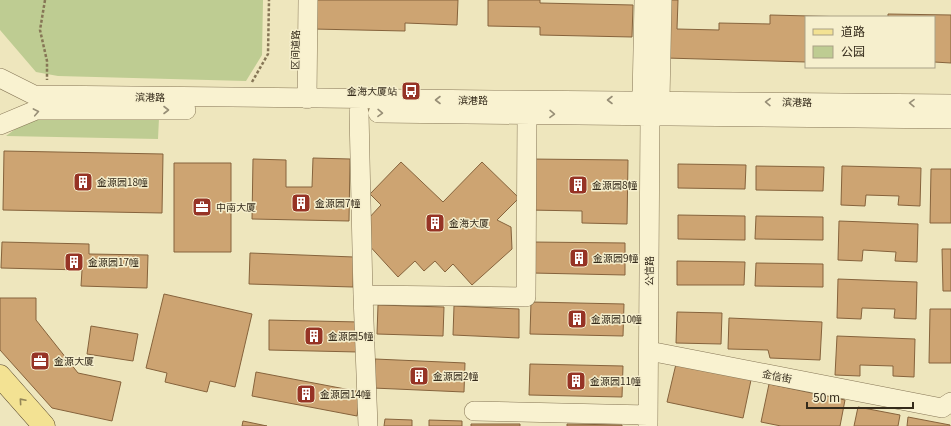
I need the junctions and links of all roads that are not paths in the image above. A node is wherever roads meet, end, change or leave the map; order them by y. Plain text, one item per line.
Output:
1 (296, 0) edge
2 (308, 0) edge
3 (644, 0) edge
4 (662, 0) edge
5 (0, 78) edge
6 (301, 99) junction
7 (951, 104) edge
8 (651, 106) junction
9 (359, 112) junction
10 (527, 114) junction
11 (951, 119) edge
12 (0, 125) edge
13 (363, 295) junction
14 (649, 351) junction
15 (0, 376) edge
16 (951, 402) edge
17 (474, 411) dead end
18 (648, 420) edge
19 (44, 426) edge
20 (368, 426) edge

1 - 6 street, 区间道路
2 - 6 street
3 - 8 street
4 - 8 street
5 - 6 street, 滨港路
8 -> 6 street, 滨港路
7 -> 8 street, 滨港路
10 -> 8 street, 滨港路
8 - 11 street, 滨港路
8 - 14 street, 公信路
9 -> 10 street, 滨港路
12 -> 9 street, 滨港路
9 - 13 street
10 - 13 street
13 - 20 street
14 - 16 street, 金信街
14 - 18 street, 公信路
19 -> 15 main road
17 - 18 street

